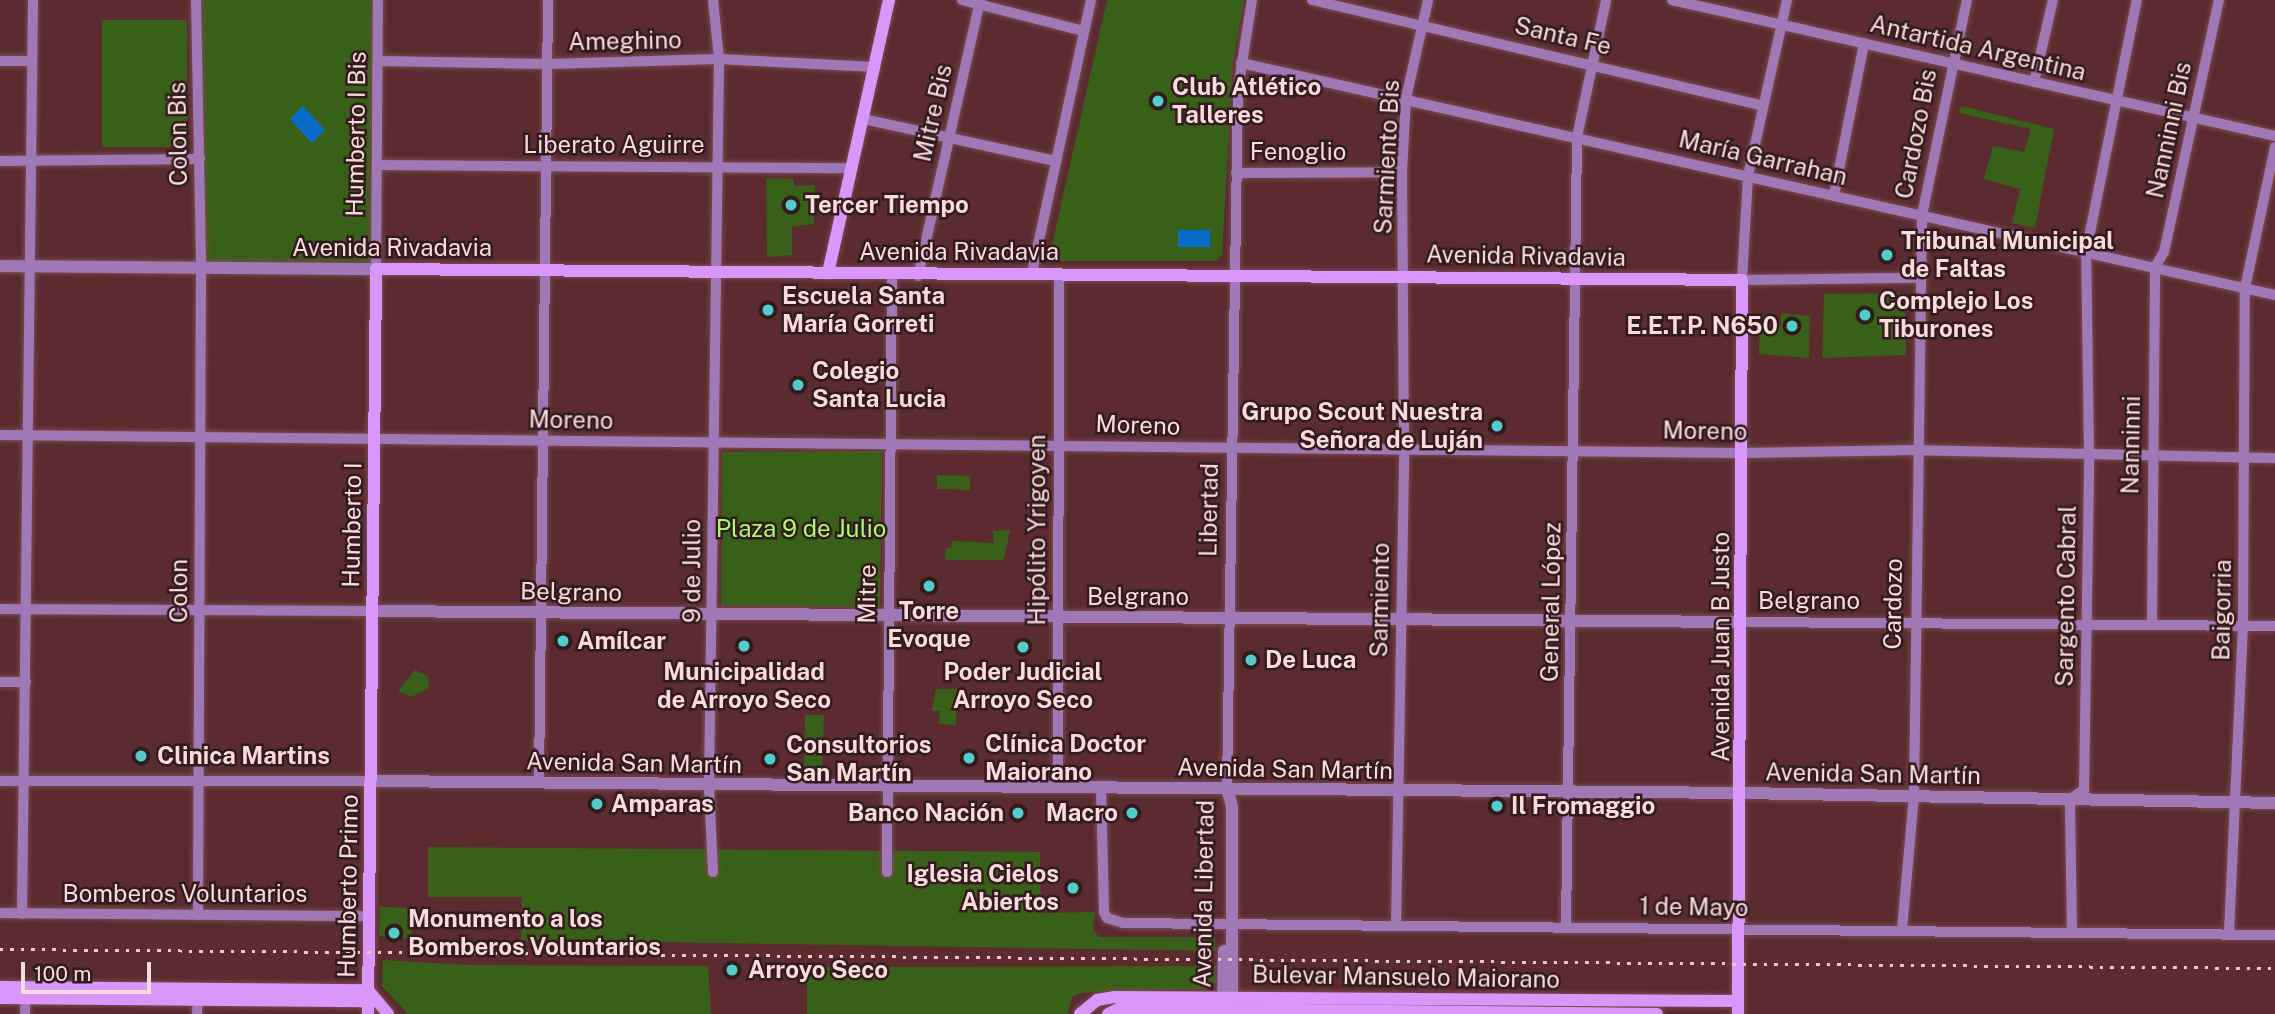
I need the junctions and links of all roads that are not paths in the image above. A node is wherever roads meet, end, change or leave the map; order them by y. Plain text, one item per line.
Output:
1 (33, 0) edge
2 (197, 0) edge
3 (378, 0) edge
4 (548, 0) edge
5 (713, 0) edge
6 (889, 0) edge
7 (962, 0) edge
8 (1091, 0) edge
9 (1252, 0) edge
10 (1312, 0) edge
11 (1428, 0) edge
12 (1606, 0) edge
13 (1672, 0) edge
14 (1787, 0) edge
15 (1966, 0) edge
16 (2053, 0) edge
17 (2137, 0) edge
18 (2219, 0) edge
19 (980, 3) edge
20 (1782, 25) junction
21 (1422, 26) junction
22 (1084, 31) junction
23 (1864, 43) junction
24 (719, 59) junction
25 (0, 61) edge
26 (32, 61) junction
27 (378, 61) junction
28 (1241, 63) junction
29 (1951, 63) junction
30 (547, 64) junction
31 (1592, 64) junction
32 (874, 67) junction
33 (2034, 82) junction
34 (1406, 98) junction
35 (2117, 101) junction
36 (1763, 106) junction
37 (2193, 118) junction
38 (863, 119) junction
39 (2275, 136) edge
40 (1577, 137) junction
41 (949, 138) junction
42 (2275, 147) edge
43 (200, 159) junction
44 (0, 161) edge
45 (30, 161) junction
46 (1056, 161) junction
47 (377, 164) junction
48 (544, 166) junction
49 (717, 167) junction
50 (852, 168) junction
51 (1402, 172) junction
52 (1236, 173) junction
53 (1748, 176) junction
54 (1835, 195) junction
55 (1922, 215) junction
56 (2086, 252) junction
57 (0, 266) edge
58 (29, 266) junction
59 (2155, 267) junction
60 (201, 268) junction
61 (376, 269) junction
62 (542, 269) junction
63 (716, 269) junction
64 (828, 273) junction
65 (1032, 273) junction
66 (1059, 274) junction
67 (1232, 274) junction
68 (892, 275) junction
69 (1404, 275) junction
70 (918, 276) junction
71 (1574, 277) junction
72 (1918, 278) junction
73 (1742, 280) junction
74 (2245, 288) junction
75 (2275, 295) edge
76 (0, 435) edge
77 (27, 435) junction
78 (201, 438) junction
79 (374, 439) junction
80 (541, 441) junction
81 (714, 443) junction
82 (1059, 443) junction
83 (890, 445) junction
84 (1231, 448) junction
85 (1404, 450) junction
86 (1573, 450) junction
87 (1916, 450) junction
88 (1743, 453) junction
89 (2089, 455) junction
90 (2152, 458) junction
91 (2275, 458) edge
92 (2246, 459) junction
93 (0, 609) edge
94 (26, 609) junction
95 (200, 611) junction
96 (372, 611) junction
97 (540, 613) junction
98 (887, 614) junction
99 (713, 615) junction
100 (1058, 617) junction
101 (1229, 618) junction
102 (1401, 620) junction
103 (1573, 620) junction
104 (1913, 621) junction
105 (1741, 622) junction
106 (2152, 622) junction
107 (2085, 624) junction
108 (2243, 625) junction
109 (2275, 626) edge
110 (0, 682) edge
111 (26, 682) junction
112 (0, 780) edge
113 (24, 781) junction
114 (371, 781) junction
115 (199, 782) junction
116 (539, 782) junction
117 (1058, 786) junction
118 (709, 787) junction
119 (885, 787) junction
120 (1101, 788) junction
121 (1227, 788) junction
122 (1398, 792) junction
123 (1569, 793) junction
124 (1742, 793) junction
125 (1914, 796) junction
126 (2070, 799) junction
127 (2238, 802) junction
128 (2275, 803) edge
129 (713, 872) dead end
130 (887, 872) dead end
131 (0, 913) edge
132 (22, 914) junction
133 (198, 915) junction
134 (369, 916) junction
135 (1228, 924) junction
136 (1396, 926) junction
137 (1566, 927) junction
138 (1738, 929) junction
139 (1902, 930) junction
140 (2072, 932) junction
141 (2229, 933) junction
142 (2275, 935) edge
143 (0, 987) edge
144 (25, 993) junction
145 (198, 994) junction
146 (0, 998) edge
147 (368, 1005) edge
148 (1228, 1006) edge
149 (1098, 1007) edge
150 (1738, 1007) edge
151 (1397, 1008) edge
152 (1573, 1008) edge
153 (387, 1013) edge
154 (25, 1014) edge
155 (197, 1014) edge
156 (1080, 1014) edge
157 (1108, 1014) edge
158 (1657, 1014) edge

1 - 26 street
2 - 43 street, Colon Bis
3 - 27 street, Humberto I Bis
4 - 30 street
5 - 24 street, 9 de Julio
6 - 32 main road
7 - 19 street
8 - 22 street
9 - 28 street, Libertad
10 - 21 street, Santa Fe
11 - 21 street, Sarmiento Bis
12 - 31 street, General López
13 - 20 street, Antartida Argentina
14 - 20 street
15 - 29 street, Cardozo Bis
16 - 33 street
17 - 35 street, Sargento Cabral
18 - 37 street, Nanninni Bis
19 - 22 street
19 - 41 street, Mitre Bis
20 - 23 street, Antartida Argentina
20 - 36 street
21 - 31 street, Santa Fe
21 - 34 street, Sarmiento Bis
22 - 46 street
23 - 29 street, Antartida Argentina
23 - 54 street
24 - 30 street, Ameghino
24 - 32 street, Ameghino
24 - 49 street, 9 de Julio
25 - 26 street
26 - 45 street
27 - 30 street, Ameghino
27 - 47 street, Humberto I Bis
28 - 34 street, María Garrahan
28 - 52 street, Libertad
29 - 33 street, Antartida Argentina
29 - 55 street, Cardozo Bis
30 - 48 street
31 - 36 street, Santa Fe
31 - 40 street, General López
32 - 38 main road
33 - 35 street, Antartida Argentina
34 - 40 street, María Garrahan
34 - 51 street, Sarmiento Bis
35 - 37 street, Antartida Argentina
35 - 56 street, Sargento Cabral
36 - 53 street
37 - 39 street, Antartida Argentina
37 - 59 street, Nanninni Bis
38 - 41 street
38 - 50 main road
40 - 53 street, María Garrahan
40 - 71 street, General López
41 - 46 street
41 - 70 street, Mitre Bis
42 - 74 street, Baigorria
43 - 45 street
43 - 60 street, Colon Bis
44 - 45 street
45 - 58 street
46 - 65 street
47 - 48 street, Liberato Aguirre
47 - 61 street, Humberto I Bis
48 - 49 street, Liberato Aguirre
48 - 62 street
49 - 50 street, Liberato Aguirre
49 - 63 street, 9 de Julio
50 - 64 main road
51 - 52 street, Fenoglio
51 - 69 street, Sarmiento Bis
52 - 67 street, Libertad
53 - 54 street, María Garrahan
53 - 73 street
54 - 55 street, María Garrahan
55 - 56 street, María Garrahan
55 - 72 street, Cardozo Bis
56 - 59 street, María Garrahan
56 - 89 street, Sargento Cabral
57 - 58 street, Avenida Rivadavia
58 - 60 street, Avenida Rivadavia
58 - 77 street
59 - 74 street, María Garrahan
59 - 90 street, Nanninni
60 - 61 street, Avenida Rivadavia
60 - 78 street, Colon
61 - 62 main road, Avenida Rivadavia
61 - 79 main road, Humberto I
62 - 63 main road, Avenida Rivadavia
62 - 80 street
63 - 64 main road, Avenida Rivadavia
63 - 81 street, 9 de Julio
64 - 68 main road, Avenida Rivadavia
65 - 66 main road, Avenida Rivadavia
65 - 70 main road, Avenida Rivadavia
66 - 67 main road, Avenida Rivadavia
66 - 82 street, Hipólito Yrigoyen
67 - 69 main road, Avenida Rivadavia
67 - 84 street, Libertad
68 - 70 main road, Avenida Rivadavia
68 - 83 street, Mitre
69 - 71 main road, Avenida Rivadavia
69 - 85 street, Sarmiento
71 - 73 main road, Avenida Rivadavia
71 - 86 street, General López
72 - 73 street, Avenida Rivadavia
72 - 87 street, Cardozo
73 - 88 main road, Avenida Juan B Justo
74 - 75 street, María Garrahan
74 - 92 street, Baigorria
76 - 77 street, Moreno
77 - 78 street, Moreno
77 - 94 street
78 - 79 street, Moreno
78 - 95 street, Colon
79 - 80 street, Moreno
79 - 96 main road, Humberto I
80 - 81 street, Moreno
80 - 97 street
81 - 83 street, Moreno
81 - 99 street, 9 de Julio
82 - 83 street, Moreno
82 - 84 street, Moreno
82 - 100 street, Hipólito Yrigoyen
83 - 98 street, Mitre
84 - 85 street, Moreno
84 - 101 street, Libertad
85 - 86 street, Moreno
85 - 102 street, Sarmiento
86 - 88 street, Moreno
86 - 103 street, General López
87 - 88 street, Moreno
87 - 89 street, Moreno
87 - 104 street, Cardozo
88 - 105 main road, Avenida Juan B Justo
89 - 90 street, Moreno
89 - 107 street, Sargento Cabral
90 - 92 street, Moreno
90 - 106 street, Nanninni
91 - 92 street, Moreno
92 - 108 street, Baigorria
93 - 94 street, Belgrano
94 - 95 street, Belgrano
94 - 111 street
95 - 96 street, Belgrano
95 - 115 street, Colon
96 - 97 street, Belgrano
96 - 114 main road, Humberto I
97 - 99 street, Belgrano
97 - 116 street
98 - 99 street, Belgrano
98 - 100 street, Belgrano
98 - 119 street, Mitre
99 - 118 street, 9 de Julio
100 - 101 street, Belgrano
100 - 117 street, Hipólito Yrigoyen
101 - 102 street, Belgrano
101 - 121 street, Libertad
102 - 103 street, Belgrano
102 - 122 street, Sarmiento
103 - 105 street, Belgrano
103 - 123 street, General López
104 - 105 street, Belgrano
104 - 107 street, Belgrano
104 - 125 street, Cardozo
105 - 124 main road, Avenida Juan B Justo
106 - 107 street, Belgrano
106 - 108 street, Belgrano
107 - 126 street, Sargento Cabral
108 - 109 street, Belgrano
108 - 127 street, Baigorria
110 - 111 street
111 - 113 street
112 - 113 street, Avenida San Martín
113 - 115 street, Avenida San Martín
113 - 132 street
114 - 115 street, Avenida San Martín
114 - 116 street, Avenida San Martín
114 - 134 main road, Humberto Primo
115 - 133 street, Colon
116 - 118 street, Avenida San Martín
117 - 119 street, Avenida San Martín
117 - 120 street, Avenida San Martín
118 - 119 street, Avenida San Martín
118 - 129 street, 9 de Julio
119 - 130 street, Mitre
120 - 121 street, Avenida San Martín
120 - 135 street, 1 de Mayo
121 - 122 street, Avenida San Martín
121 - 135 street, Avenida Libertad
122 - 123 street, Avenida San Martín
122 - 136 street, Sarmiento
123 - 124 street, Avenida San Martín
123 - 137 street, General López
124 - 125 street, Avenida San Martín
124 - 138 main road, Avenida Juan B Justo
125 - 126 street, Avenida San Martín
125 - 139 street, Cardozo
126 - 127 street, Avenida San Martín
126 - 140 street, Sargento Cabral
127 - 128 street, Avenida San Martín
127 - 141 street, Baigorria
131 - 132 street, Bomberos Voluntarios
132 - 133 street, Bomberos Voluntarios
133 - 134 street, Bomberos Voluntarios
134 - 147 main road, Humberto Primo
135 - 136 street, 1 de Mayo
135 - 148 street, Avenida Libertad
136 - 137 street, 1 de Mayo
137 - 138 street, 1 de Mayo
138 - 139 street, 1 de Mayo
138 - 150 main road, Avenida Juan B Justo
139 - 140 street, 1 de Mayo
140 - 141 street, 1 de Mayo
141 - 142 street, 1 de Mayo
143 - 144 main road
144 - 145 main road
144 - 146 main road
144 - 154 street
145 - 147 main road
145 - 155 street
147 - 153 main road
147 - 153 main road
148 - 149 main road, Bulevar Mansuelo Maiorano
148 - 151 main road, Bulevar Mansuelo Maiorano
148 - 157 main road, Bulevar Mansuelo Maiorano
149 - 156 main road, Bulevar Mansuelo Maiorano
150 - 152 main road, Bulevar Mansuelo Maiorano
151 - 152 main road, Bulevar Mansuelo Maiorano
152 - 158 main road, Bulevar Mansuelo Maiorano

